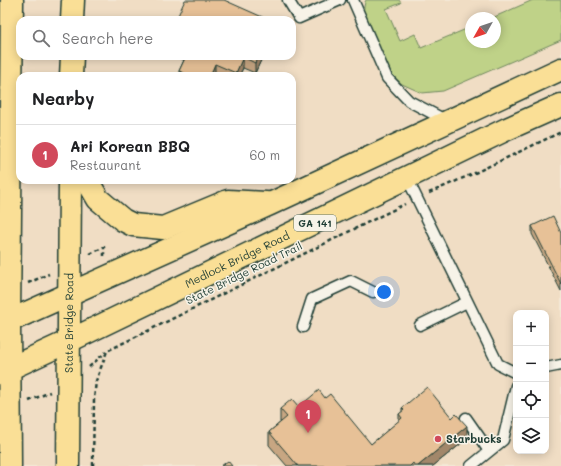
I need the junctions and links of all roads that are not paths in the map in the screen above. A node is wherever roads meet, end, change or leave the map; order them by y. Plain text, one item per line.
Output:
1 (12, 0) edge
2 (73, 0) edge
3 (288, 0) edge
4 (340, 0) edge
5 (353, 0) edge
6 (72, 16) edge
7 (72, 60) edge
8 (6, 66) edge
9 (561, 69) edge
10 (71, 72) edge
11 (561, 105) edge
12 (447, 121) junction
13 (407, 178) junction
14 (70, 184) edge
15 (89, 184) edge
16 (270, 204) junction
17 (373, 292) dead end
18 (69, 294) junction
19 (468, 302) junction
20 (5, 323) edge
21 (420, 324) dead end
22 (303, 328) dead end
23 (69, 341) junction
24 (561, 365) edge
25 (549, 367) edge
26 (5, 370) edge
27 (513, 372) edge
28 (513, 398) edge
29 (466, 418) dead end
30 (489, 451) junction
31 (10, 466) edge
32 (68, 466) edge
33 (471, 466) edge

1 - 8 highway
2 - 6 highway
3 - 4 lane
5 - 12 lane
7 - 10 highway
8 - 20 highway
9 - 12 highway
11 - 13 highway, Medlock Bridge Road / GA 141
12 - 16 highway
13 - 19 lane
13 - 23 highway, Medlock Bridge Road / GA 141
14 - 18 highway, State Bridge Road
15 - 16 highway
16 - 18 highway
17 - 22 lane
18 - 20 highway
18 - 23 highway, State Bridge Road
19 - 21 lane
19 - 27 lane
20 - 26 highway
23 - 26 highway, Medlock Bridge Road / GA 141
23 - 32 highway, State Bridge Road
24 - 25 lane
26 - 31 highway
28 - 30 lane
29 - 30 lane
30 - 33 lane

